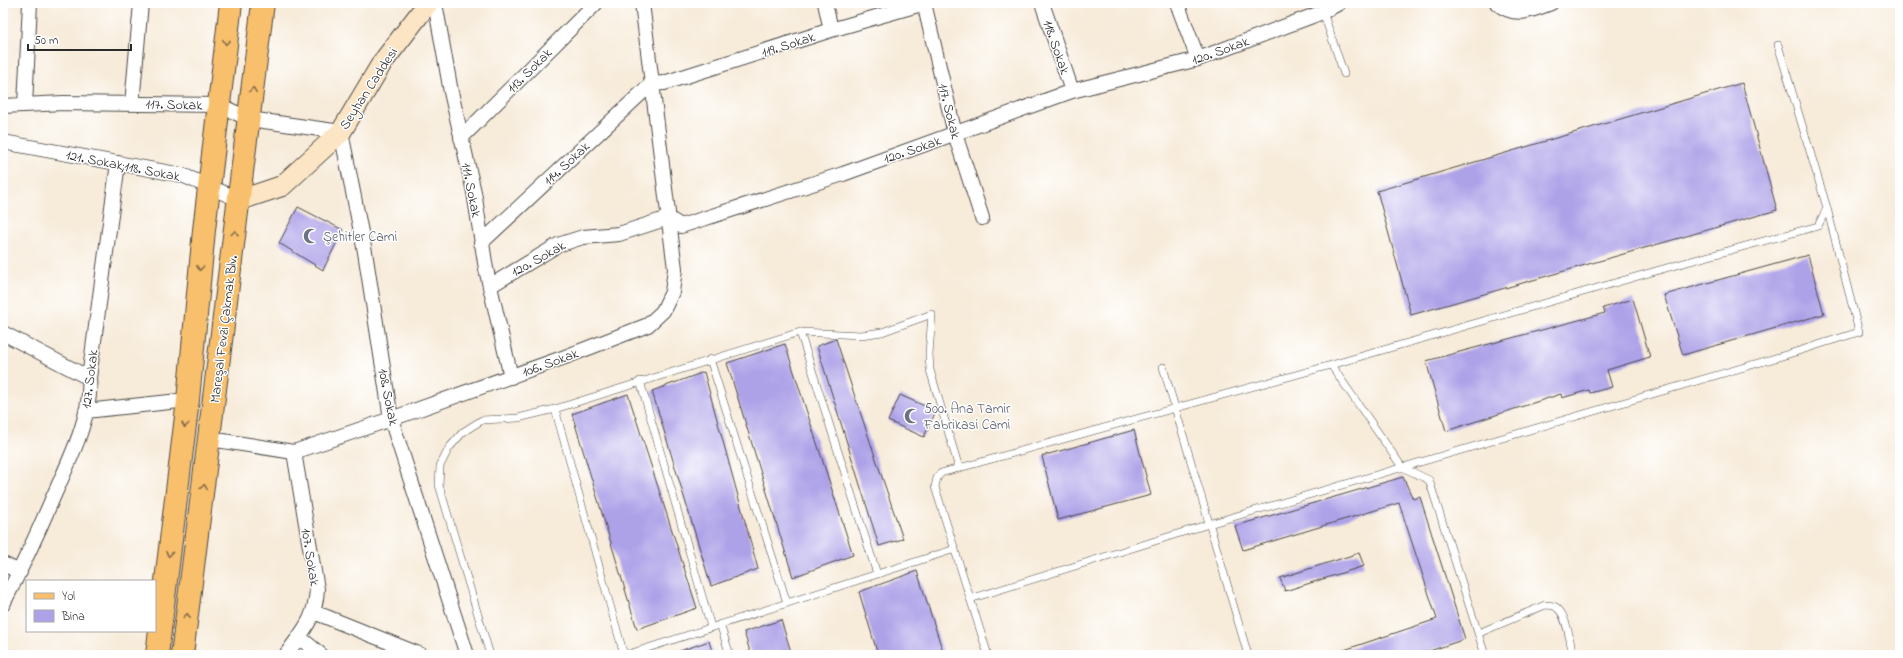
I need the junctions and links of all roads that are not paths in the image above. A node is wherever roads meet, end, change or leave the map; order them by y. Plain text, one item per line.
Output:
1 (30, 3) edge
2 (141, 3) edge
3 (231, 3) edge
4 (263, 3) edge
5 (428, 3) edge
6 (435, 3) edge
7 (596, 3) edge
8 (642, 3) edge
9 (825, 3) edge
10 (924, 3) edge
11 (1042, 3) edge
12 (1177, 3) edge
13 (1339, 3) edge
14 (1497, 3) edge
15 (1550, 3) edge
16 (1322, 7) edge
17 (831, 30) junction
18 (1778, 45) dead end
19 (1198, 59) junction
20 (1344, 74) dead end
21 (651, 84) junction
22 (1072, 91) junction
23 (132, 104) junction
24 (25, 105) junction
25 (219, 105) junction
26 (3, 106) edge
27 (249, 118) junction
28 (341, 132) junction
29 (955, 134) junction
30 (462, 138) junction
31 (3, 142) edge
32 (118, 163) junction
33 (209, 186) junction
34 (240, 200) junction
35 (1827, 208) junction
36 (668, 218) junction
37 (982, 218) dead end
38 (482, 242) junction
39 (490, 286) junction
40 (800, 332) junction
41 (3, 333) edge
42 (710, 359) junction
43 (1331, 365) junction
44 (1163, 367) dead end
45 (511, 376) junction
46 (89, 378) junction
47 (640, 381) junction
48 (188, 400) junction
49 (555, 409) junction
50 (1175, 409) junction
51 (86, 411) junction
52 (391, 420) junction
53 (210, 439) junction
54 (294, 452) junction
55 (1402, 467) junction
56 (959, 468) junction
57 (1209, 524) junction
58 (954, 549) junction
59 (3, 564) edge
60 (20, 572) junction
61 (877, 574) junction
62 (970, 599) junction
63 (787, 603) junction
64 (3, 604) edge
65 (314, 612) junction
66 (720, 624) junction
67 (711, 627) junction
68 (1479, 633) junction
69 (299, 637) junction
70 (157, 655) edge
71 (182, 655) edge
72 (286, 655) edge
73 (321, 655) edge
74 (421, 655) edge
75 (468, 655) edge
76 (490, 655) edge
77 (625, 655) edge
78 (730, 655) edge
79 (988, 655) edge
80 (1248, 655) edge
81 (1485, 655) edge
82 (1573, 655) edge

1 - 24 street
2 - 23 street
3 -> 25 main road, Mareşal Fevzi Çakmak Blv.
27 -> 4 main road, Mareşal Fevzi Çakmak Blv.
5 - 28 main road, Seyhan Caddesi
6 - 30 street, 111. Sokak
7 - 30 street, 113. Sokak
8 - 21 street, 106. Sokak
9 - 17 street
10 - 17 street, 119. Sokak
10 - 29 street, 117. Sokak
11 - 22 street, 118. Sokak
12 - 19 street
13 - 16 street, 120. Sokak
14 - 15 street
16 - 19 street, 120. Sokak
16 - 20 lane
17 - 21 street, 119. Sokak
18 - 35 lane
19 - 22 street, 120. Sokak
21 - 36 street, 106. Sokak
21 - 38 street, 114. Sokak
22 - 29 street, 120. Sokak
23 - 24 street, 117. Sokak
23 - 25 street, 117. Sokak
24 - 26 street, 117. Sokak
25 - 27 street, 117. Sokak
25 - 33 main road, Mareşal Fevzi Çakmak Blv.
27 - 28 street, 117. Sokak
27 - 34 main road, Mareşal Fevzi Çakmak Blv.
28 - 34 main road, Seyhan Caddesi
28 - 52 street, 108. Sokak
29 - 36 street, 120. Sokak
29 - 37 street, 117. Sokak
30 - 38 street, 111. Sokak
31 - 32 street, 121. Sokak;118. Sokak
32 - 33 street, 121. Sokak;118. Sokak
32 - 46 street, 127. Sokak
33 - 34 street, 121. Sokak;118. Sokak
33 -> 48 main road, Mareşal Fevzi Çakmak Blv.
53 -> 34 main road, Mareşal Fevzi Çakmak Blv.
35 - 43 lane
35 - 55 lane
36 - 39 street, 120. Sokak
36 - 45 street, 106. Sokak
38 - 39 street, 111. Sokak
39 - 45 street, 111. Sokak
40 - 42 lane
40 - 56 lane
40 - 61 lane
41 - 46 street
42 - 47 lane
42 - 63 lane
43 - 50 lane
43 - 55 lane
44 - 50 lane
45 - 52 street, 106. Sokak
46 - 51 street, 127. Sokak
47 - 49 lane
47 - 67 lane
48 - 51 street
48 -> 70 main road, Mareşal Fevzi Çakmak Blv.
49 - 76 lane
49 - 77 lane
50 - 56 lane
50 - 57 lane
51 - 60 street, 127. Sokak
52 - 54 street, 106. Sokak
52 - 75 street, 108. Sokak
53 - 54 street, 106. Sokak
71 -> 53 main road, Mareşal Fevzi Çakmak Blv.
54 - 65 street, 107. Sokak
55 - 57 lane
55 - 68 lane
56 - 58 lane
57 - 62 lane
57 - 80 lane
58 - 61 lane
58 - 62 lane
59 - 60 street
60 - 64 street, 127. Sokak
61 - 63 lane
62 - 79 lane
63 - 66 lane
65 - 69 street, 107. Sokak
65 - 74 street
66 - 67 lane
66 - 78 lane
67 - 77 lane
68 - 81 lane
68 - 82 lane
69 - 72 street, 107. Sokak
69 - 73 street

